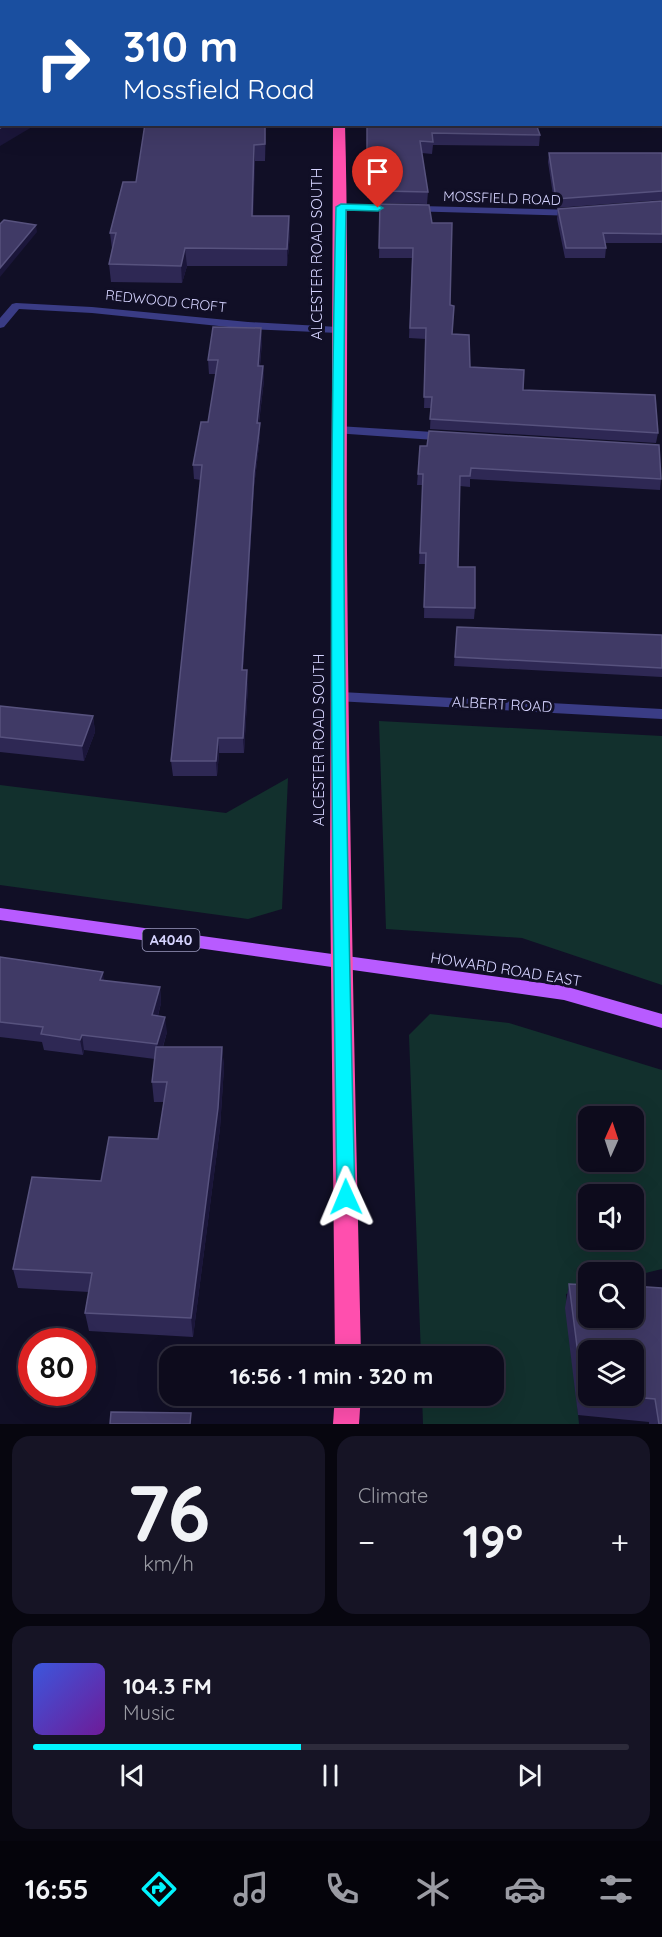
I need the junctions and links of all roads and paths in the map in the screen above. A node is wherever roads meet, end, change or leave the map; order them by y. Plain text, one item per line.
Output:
1 (339, 126) edge
2 (341, 207) junction
3 (593, 211) edge
4 (0, 325) edge
5 (338, 330) junction
6 (338, 430) junction
7 (463, 438) edge
8 (341, 697) junction
9 (662, 714) edge
10 (0, 914) edge
11 (342, 964) junction
12 (662, 1021) edge
13 (348, 1346) edge
14 (347, 1406) edge
15 (346, 1424) edge

1 - 2 highway, ALCESTER ROAD SOUTH
2 - 3 street, MOSSFIELD ROAD
2 - 5 highway, ALCESTER ROAD SOUTH
4 - 5 street, REDWOOD CROFT
5 - 6 highway, ALCESTER ROAD SOUTH
6 - 7 street
6 - 8 highway, ALCESTER ROAD SOUTH
8 - 9 street, ALBERT ROAD
8 - 11 highway, ALCESTER ROAD SOUTH
10 - 11 main road, A4040
11 - 12 main road, HOWARD ROAD EAST / A4040
11 - 13 highway, ALCESTER ROAD SOUTH
14 - 15 highway

